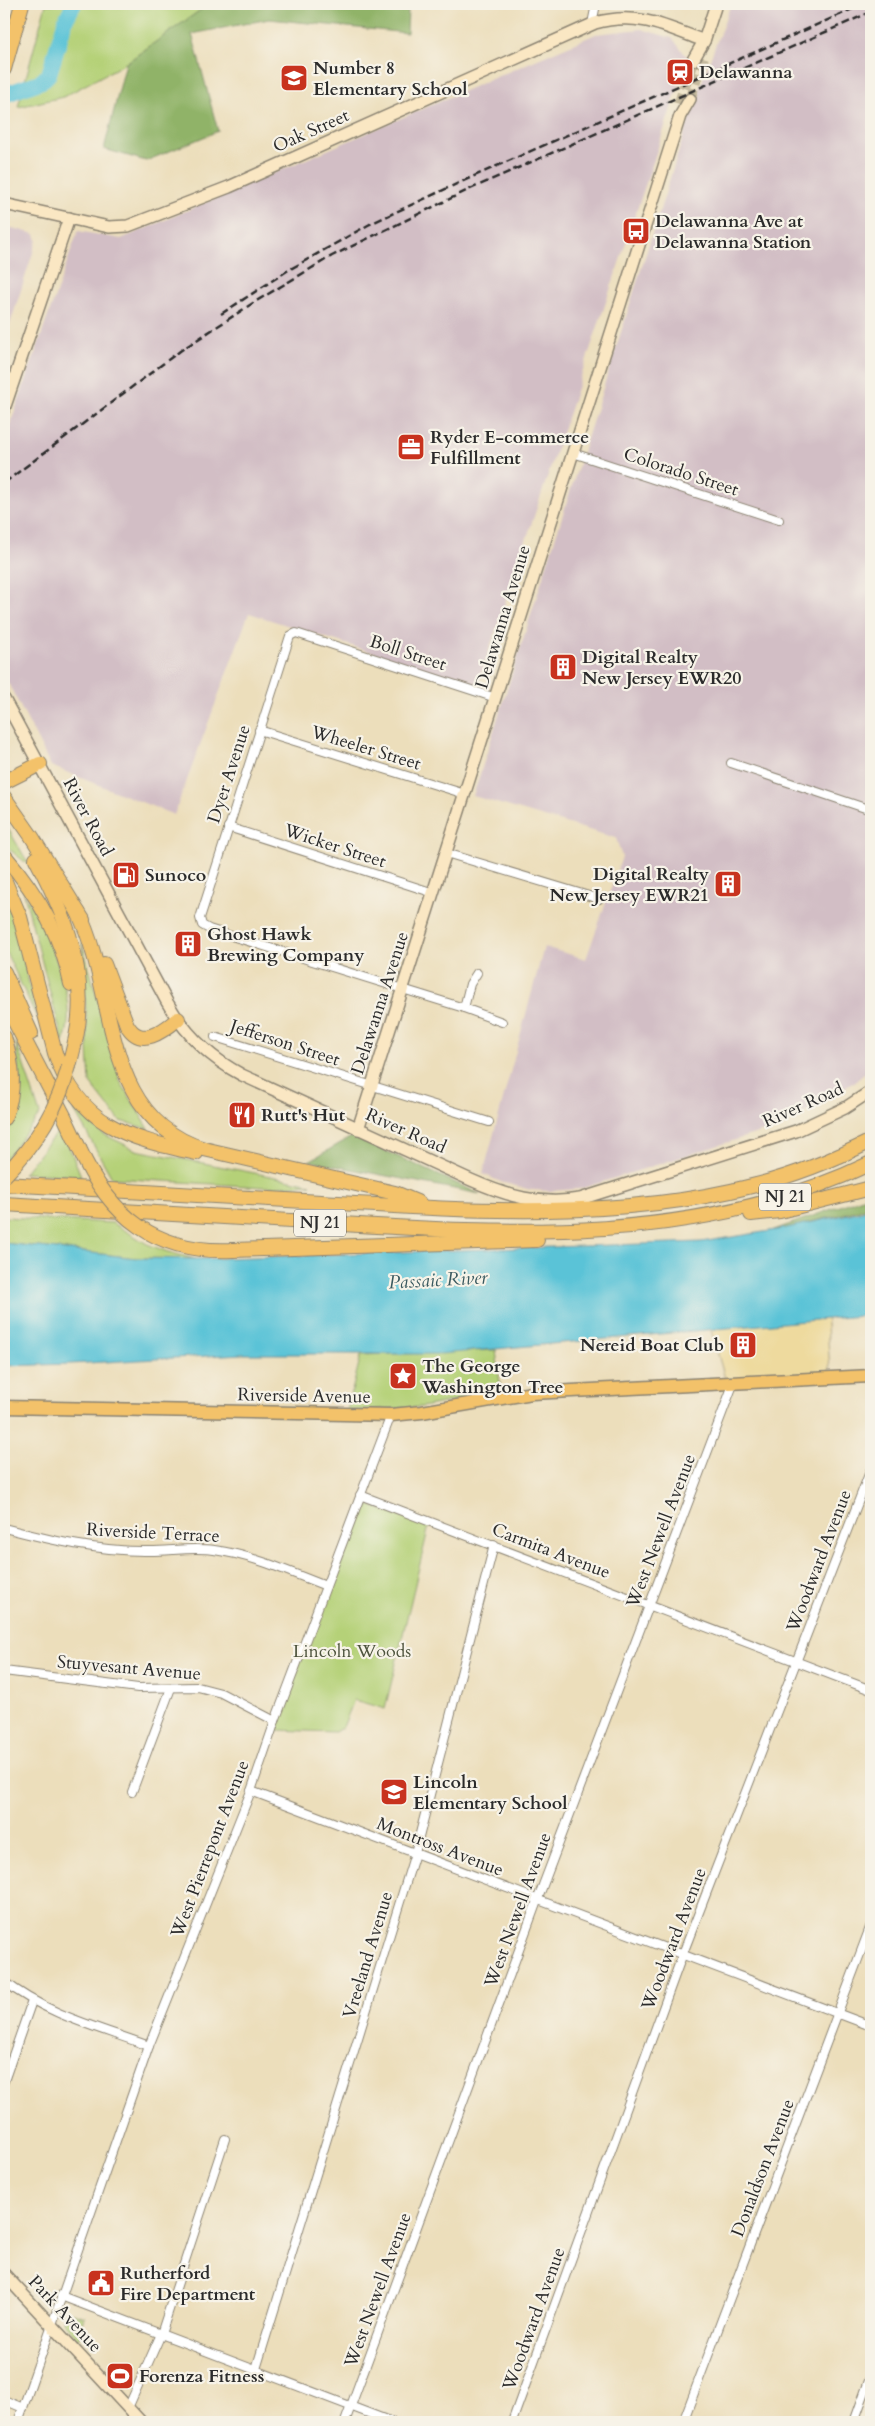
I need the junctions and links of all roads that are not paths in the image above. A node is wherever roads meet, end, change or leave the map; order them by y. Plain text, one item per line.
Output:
1 (22, 4) edge
2 (596, 4) edge
3 (716, 4) edge
4 (592, 24) junction
5 (704, 41) junction
6 (698, 58) tunnel mouth
7 (4, 69) edge
8 (685, 101) tunnel mouth
9 (4, 204) edge
10 (69, 218) junction
11 (4, 409) edge
12 (573, 453) junction
13 (779, 520) dead end
14 (311, 638) joint
15 (496, 698) junction
16 (4, 699) edge
17 (259, 730) junction
18 (731, 763) dead end
19 (40, 764) junction
20 (4, 782) edge
21 (465, 794) junction
22 (4, 798) edge
23 (871, 810) edge
24 (228, 827) junction
25 (446, 853) junction
26 (4, 855) edge
27 (4, 879) edge
28 (434, 893) junction
29 (599, 899) dead end
30 (78, 912) junction
31 (4, 972) edge
32 (477, 973) dead end
33 (404, 989) junction
34 (4, 1001) edge
35 (464, 1008) junction
36 (178, 1019) junction
37 (502, 1022) dead end
38 (4, 1037) edge
39 (215, 1037) dead end
40 (70, 1062) junction
41 (372, 1086) junction
42 (871, 1092) edge
43 (64, 1116) junction
44 (4, 1118) edge
45 (489, 1122) dead end
46 (358, 1129) junction
47 (871, 1141) edge
48 (871, 1163) edge
49 (283, 1169) junction
50 (4, 1176) edge
51 (4, 1184) edge
52 (871, 1188) edge
53 (4, 1204) edge
54 (429, 1207) junction
55 (696, 1218) junction
56 (632, 1226) junction
57 (871, 1376) edge
58 (734, 1382) junction
59 (4, 1407) edge
60 (391, 1415) junction
61 (871, 1469) edge
62 (360, 1495) junction
63 (4, 1528) edge
64 (494, 1545) junction
65 (326, 1586) junction
66 (649, 1605) junction
67 (797, 1661) junction
68 (4, 1671) edge
69 (171, 1688) junction
70 (871, 1690) edge
71 (275, 1721) junction
72 (251, 1791) junction
73 (132, 1792) dead end
74 (415, 1853) junction
75 (537, 1901) junction
76 (871, 1925) edge
77 (682, 1956) junction
78 (4, 1981) edge
79 (32, 2001) junction
80 (838, 2013) junction
81 (871, 2026) edge
82 (149, 2046) junction
83 (4, 2081) edge
84 (225, 2139) dead end
85 (4, 2274) edge
86 (61, 2296) junction
87 (52, 2325) junction
88 (161, 2334) junction
89 (256, 2369) junction
90 (871, 2375) edge
91 (4, 2400) edge
92 (352, 2406) junction
93 (23, 2408) junction
94 (128, 2408) junction
95 (18, 2422) edge
96 (141, 2422) edge
97 (346, 2422) edge
98 (392, 2422) edge
99 (512, 2422) edge
100 (683, 2422) edge
101 (854, 2422) edge

1 - 7 highway
2 - 4 street
3 - 5 street
4 - 5 street, Oak Street
4 - 10 street, Oak Street
5 - 6 street
8 - 12 street, Delawanna Avenue
9 - 10 street
10 - 11 street
12 - 13 street, Colorado Street
12 - 15 street, Delawanna Avenue
14 - 15 street, Boll Street
14 - 17 street, Dyer Avenue
15 - 21 street, Delawanna Avenue
16 - 19 street, River Road
17 - 21 street, Wheeler Street
17 - 24 street, Dyer Avenue
18 - 23 street
19 - 20 highway
19 - 36 street, River Road
21 - 25 street, Delawanna Avenue
22 - 30 highway
22 - 40 highway
24 - 28 street, Wicker Street
24 - 33 street, Dyer Avenue
25 - 28 street, Delawanna Avenue
25 - 29 street
26 - 40 highway
27 - 49 highway
28 - 33 street, Delawanna Avenue
30 - 36 highway
30 - 49 highway
31 - 43 highway
32 - 35 street
33 - 35 street, Dyer Avenue
33 - 41 street, Delawanna Avenue
34 - 43 highway
35 - 37 street, Dyer Avenue
36 - 46 street, River Road
38 - 44 highway
39 - 41 street, Jefferson Street
40 - 50 highway, bridge
41 - 45 street, Jefferson Street
41 - 46 street, Delawanna Avenue
42 - 46 street, River Road
43 - 56 highway, bridge
47 - 54 highway, NJ 21
48 - 55 highway, NJ 21
49 - 54 highway
51 - 54 highway, NJ 21
52 - 55 highway
53 - 56 highway, NJ 21
55 - 56 highway, NJ 21
57 - 58 main road, Riverside Avenue
58 - 60 main road, Riverside Avenue
58 - 66 street, West Newell Avenue
59 - 60 main road, Riverside Avenue
60 - 62 street, West Pierrepont Avenue
61 - 67 street, Woodward Avenue
62 - 64 street, Carmita Avenue
62 - 65 street, West Pierrepont Avenue
63 - 65 street, Riverside Terrace
64 - 66 street, Carmita Avenue
64 - 74 street, Vreeland Avenue
65 - 71 street, West Pierrepont Avenue
66 - 67 street, Carmita Avenue
66 - 75 street, West Newell Avenue
67 - 70 street, Carmita Avenue
67 - 77 street, Woodward Avenue
68 - 69 street, Stuyvesant Avenue
69 - 71 street, Stuyvesant Avenue
69 - 73 street
71 - 72 street, West Pierrepont Avenue
72 - 74 street, Montross Avenue
72 - 82 street, West Pierrepont Avenue
74 - 75 street, Montross Avenue
74 - 89 street, Vreeland Avenue
75 - 77 street, Montross Avenue
75 - 92 street, West Newell Avenue
76 - 80 street, Donaldson Avenue
77 - 80 street, Montross Avenue
77 - 99 street, Woodward Avenue
78 - 79 street
79 - 82 street
79 - 83 street
80 - 81 street, Montross Avenue
80 - 100 street, Donaldson Avenue
82 - 86 street, West Pierrepont Avenue
84 - 88 street
85 - 87 street, Park Avenue
86 - 87 street, West Pierrepont Avenue
86 - 88 street
87 - 93 street, West Pierrepont Avenue
87 - 94 street, Park Avenue
88 - 89 street
88 - 94 street
89 - 92 street
90 - 101 street
91 - 93 street
92 - 97 street, West Newell Avenue
92 - 98 street
93 - 95 street, West Pierrepont Avenue
94 - 96 street, Park Avenue

